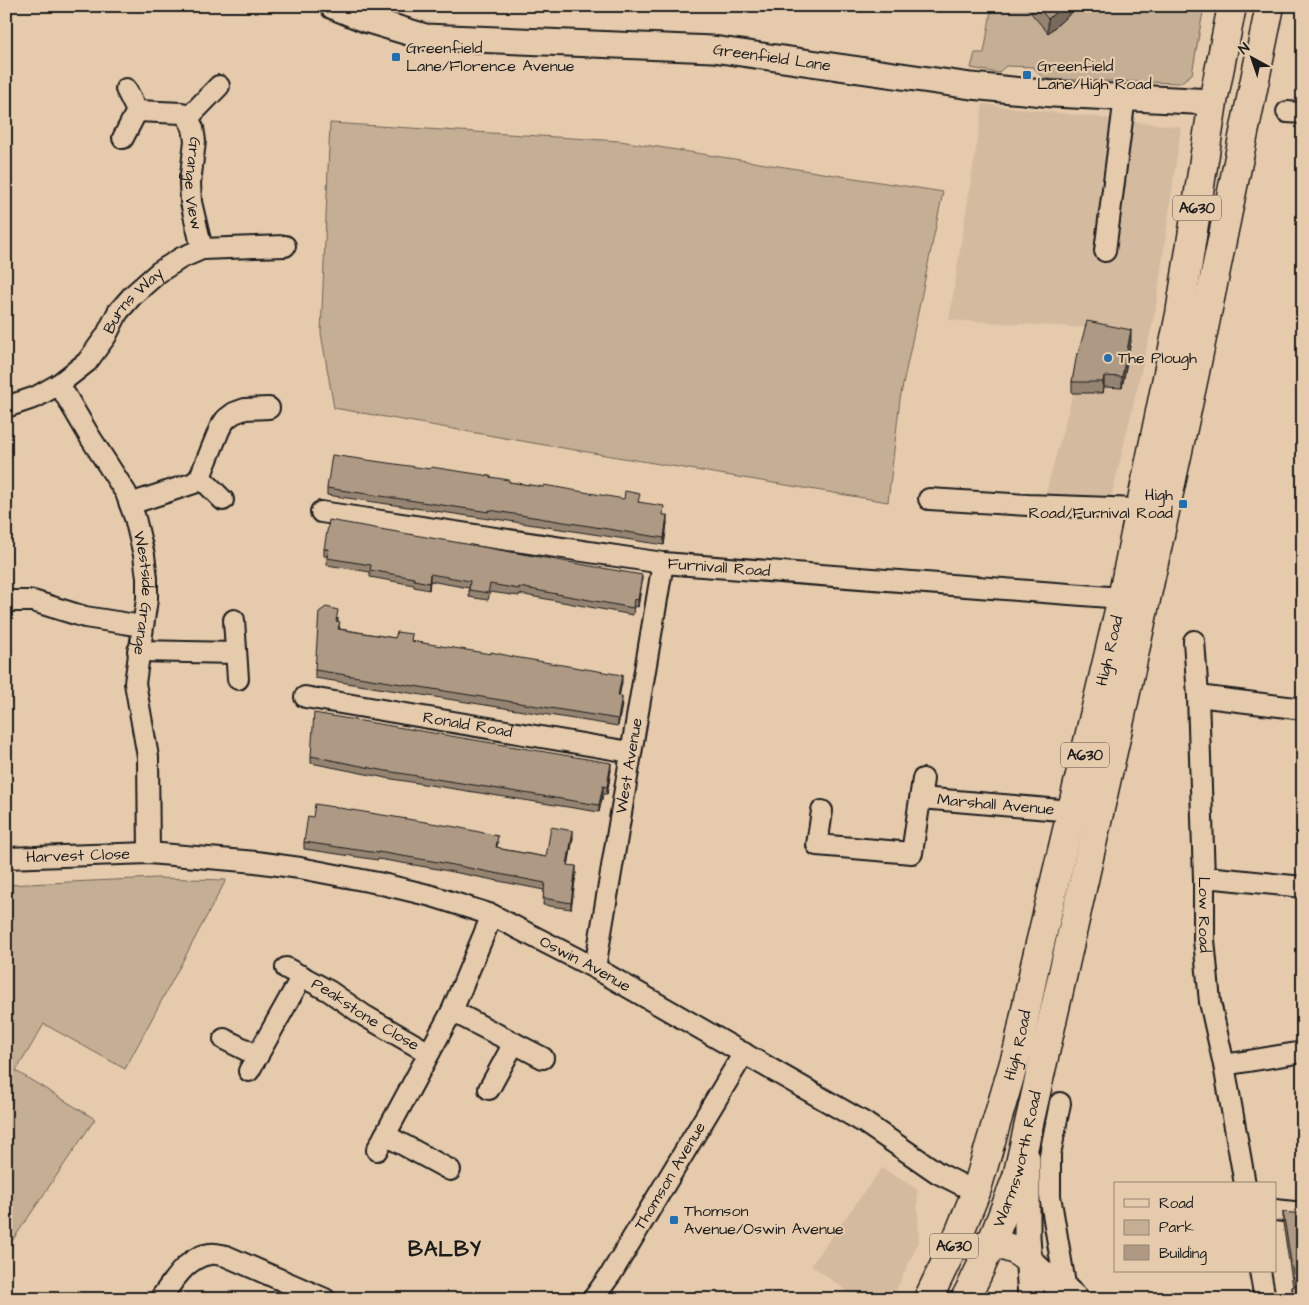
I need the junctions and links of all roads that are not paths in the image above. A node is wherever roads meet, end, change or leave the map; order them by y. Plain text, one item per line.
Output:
1 (334, 6) edge
2 (1232, 6) edge
3 (1259, 6) edge
4 (1270, 6) edge
5 (219, 86) dead end
6 (126, 89) dead end
7 (1125, 97) junction
8 (137, 111) junction
9 (1231, 111) junction
10 (188, 118) junction
11 (122, 138) dead end
12 (285, 246) dead end
13 (202, 249) junction
14 (1105, 251) dead end
15 (59, 384) junction
16 (6, 407) edge
17 (269, 408) dead end
18 (200, 477) junction
19 (929, 499) dead end
20 (223, 500) dead end
21 (130, 504) junction
22 (1139, 509) junction
23 (321, 512) dead end
24 (663, 563) junction
25 (1122, 598) junction
26 (6, 601) edge
27 (234, 620) dead end
28 (142, 626) junction
29 (1194, 642) dead end
30 (138, 651) junction
31 (236, 653) junction
32 (238, 679) dead end
33 (1198, 696) junction
34 (306, 697) dead end
35 (1303, 709) edge
36 (630, 752) junction
37 (822, 811) dead end
38 (1072, 811) junction
39 (149, 853) junction
40 (6, 858) edge
41 (1204, 879) junction
42 (1303, 887) edge
43 (492, 915) junction
44 (595, 968) junction
45 (452, 1011) junction
46 (1053, 1014) junction
47 (224, 1039) dead end
48 (514, 1043) junction
49 (1303, 1052) edge
50 (430, 1053) junction
51 (744, 1053) junction
52 (543, 1058) dead end
53 (1224, 1065) junction
54 (488, 1089) dead end
55 (1060, 1103) dead end
56 (1027, 1134) junction
57 (450, 1170) dead end
58 (1245, 1182) edge
59 (976, 1192) junction
60 (1276, 1210) edge
61 (1303, 1213) edge
62 (992, 1242) junction
63 (1029, 1260) junction
64 (1260, 1272) edge
65 (1071, 1295) edge
66 (160, 1299) edge
67 (325, 1299) edge
68 (593, 1299) edge
69 (928, 1299) edge
70 (942, 1299) edge
71 (965, 1299) edge
72 (1031, 1299) edge
73 (1265, 1299) edge

1 - 7 street, Greenfield Lane
2 - 9 main road, High Road / A630
3 - 9 main road
4 - 9 main road, High Road / A630
5 - 10 street, Grange View
6 - 8 street
7 - 9 street, Greenfield Lane
7 - 14 street
8 - 10 street, Grange View
8 - 11 street
9 - 22 main road, High Road / A630
9 - 46 main road, High Road / A630
10 - 13 street, Grange View
12 - 13 street, Burns Way
13 - 15 street, Burns Way
15 - 16 street, Burns Way
15 - 21 street, Westside Grange
17 - 18 street
18 - 20 street
18 - 21 street
19 - 22 street
21 - 28 street, Westside Grange
22 - 25 main road, High Road / A630
23 - 24 street, Furnivall Road
24 - 25 street, Furnivall Road
24 - 36 street, West Avenue
25 - 38 main road, High Road / A630
26 - 28 street
27 - 31 street
28 - 30 street, Westside Grange
29 - 33 street, Low Road
30 - 31 street
30 - 39 street, Westside Grange
31 - 32 street
33 - 35 street
33 - 41 street, Low Road
34 - 36 street, Ronald Road
36 - 44 street, West Avenue
37 - 38 street, Marshall Avenue
38 - 59 main road, High Road / A630
39 - 40 street, Harvest Close
39 - 43 street, Oswin Avenue
41 - 42 street
41 - 53 street, Low Road
43 - 44 street, Oswin Avenue
43 - 45 street, Peakstone Close
44 - 51 street, Oswin Avenue
45 - 48 street
45 - 50 street, Peakstone Close
46 - 56 main road, Warmsworth Road / A630
46 - 59 main road, A630
47 - 50 street, Peakstone Close
48 - 52 street
48 - 54 street
49 - 53 street
50 - 57 street, Peakstone Close
51 - 59 street, Oswin Avenue
51 - 68 street, Thomson Avenue
53 - 58 street, Low Road
55 - 65 street
56 - 62 main road, Warmsworth Road / A630
56 - 63 street
59 - 69 main road, Warmsworth Road / A630
60 - 61 street
62 - 63 main road
62 - 70 main road
62 - 71 main road, Warmsworth Road / A630
63 - 65 street
63 - 72 street
64 - 73 street
66 - 67 street

